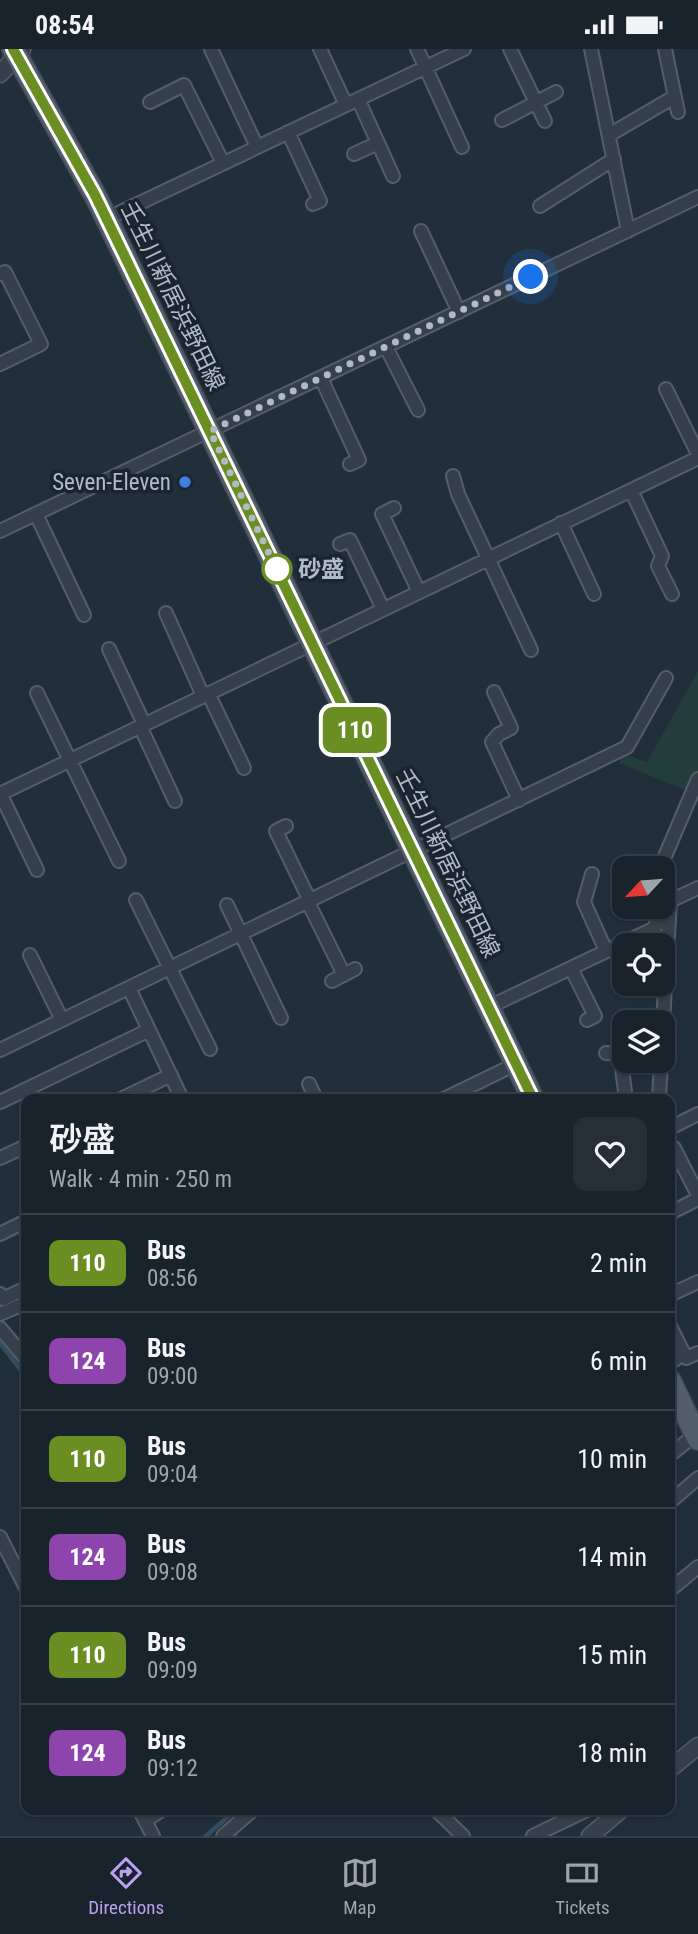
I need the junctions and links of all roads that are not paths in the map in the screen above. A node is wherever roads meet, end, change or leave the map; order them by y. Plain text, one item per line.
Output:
1 (211, 49) edge
2 (320, 49) edge
3 (417, 49) edge
4 (464, 49) edge
5 (510, 49) edge
6 (591, 49) edge
7 (665, 49) edge
8 (18, 51) edge
9 (425, 67) junction
10 (0, 74) edge
11 (556, 92) dead end
12 (674, 97) junction
13 (150, 102) dead end
14 (352, 102) junction
15 (536, 102) junction
16 (678, 113) dead end
17 (502, 120) dead end
18 (545, 121) dead end
19 (288, 132) junction
20 (609, 135) junction
21 (378, 143) junction
22 (257, 147) junction
23 (462, 147) dead end
24 (354, 154) dead end
25 (614, 159) junction
26 (223, 163) junction
27 (393, 176) dead end
28 (698, 197) edge
29 (313, 204) dead end
30 (540, 206) dead end
31 (106, 219) junction
32 (421, 231) dead end
33 (628, 231) junction
34 (0, 274) edge
35 (459, 312) junction
36 (386, 347) junction
37 (0, 364) edge
38 (321, 378) junction
39 (666, 389) dead end
40 (418, 410) dead end
41 (210, 431) junction
42 (698, 456) edge
43 (351, 464) dead end
44 (453, 476) dead end
45 (631, 490) junction
46 (394, 508) dead end
47 (36, 514) junction
48 (561, 523) junction
49 (0, 531) edge
50 (340, 544) dead end
51 (488, 559) junction
52 (419, 592) junction
53 (594, 594) dead end
54 (672, 594) dead end
55 (383, 609) junction
56 (166, 614) dead end
57 (84, 615) dead end
58 (313, 643) junction
59 (109, 649) dead end
60 (531, 650) dead end
61 (666, 678) dead end
62 (37, 692) dead end
63 (494, 692) dead end
64 (206, 694) junction
65 (142, 725) junction
66 (70, 760) junction
67 (244, 768) dead end
68 (697, 787) edge
69 (0, 794) edge
70 (519, 800) junction
71 (175, 801) dead end
72 (286, 826) dead end
73 (414, 852) junction
74 (665, 856) edge
75 (119, 861) dead end
76 (37, 870) dead end
77 (592, 874) dead end
78 (698, 888) edge
79 (136, 900) dead end
80 (309, 902) junction
81 (227, 905) dead end
82 (661, 919) edge
83 (662, 923) junction
84 (241, 934) junction
85 (606, 951) junction
86 (30, 955) dead end
87 (170, 968) junction
88 (571, 968) junction
89 (343, 975) dead end
90 (129, 988) junction
91 (489, 1007) junction
92 (663, 1010) edge
93 (281, 1018) dead end
94 (62, 1020) junction
95 (587, 1020) dead end
96 (149, 1030) junction
97 (210, 1049) dead end
98 (0, 1050) edge
99 (606, 1053) dead end
100 (516, 1064) junction
101 (660, 1073) edge
102 (171, 1075) junction
103 (309, 1084) dead end
104 (131, 1094) edge
105 (180, 1094) edge
106 (314, 1094) edge
107 (454, 1094) edge
108 (531, 1094) edge
109 (625, 1094) edge
110 (659, 1094) edge
111 (0, 1102) edge
112 (698, 1114) edge
113 (675, 1126) edge
114 (21, 1148) edge
115 (675, 1150) edge
116 (0, 1159) edge
117 (698, 1197) edge
118 (675, 1210) edge
119 (21, 1224) edge
120 (0, 1234) edge
121 (698, 1282) edge
122 (21, 1290) edge
123 (675, 1293) edge
124 (0, 1294) edge
125 (21, 1309) edge
126 (0, 1314) edge
127 (0, 1328) edge
128 (675, 1336) edge
129 (21, 1353) edge
130 (698, 1353) edge
131 (675, 1390) edge
132 (696, 1430) edge
133 (675, 1450) edge
134 (698, 1478) edge
135 (675, 1497) edge
136 (0, 1537) edge
137 (698, 1567) edge
138 (21, 1578) edge
139 (675, 1586) edge
140 (698, 1746) edge
141 (675, 1765) edge
142 (142, 1815) edge
143 (247, 1815) edge
144 (441, 1815) edge
145 (577, 1815) edge
146 (614, 1815) edge
147 (153, 1836) edge
148 (223, 1836) edge
149 (463, 1836) edge
150 (533, 1836) edge
151 (590, 1836) edge

1 - 22 street
2 - 14 street
3 - 9 street
4 - 9 street
5 - 15 street
6 - 20 street
7 - 12 street
8 - 10 street
8 - 31 main road, 壬生川新居浜野田線
9 - 14 street
9 - 23 street
11 - 15 street
12 - 16 street
12 - 20 street
13 - 26 street
14 - 19 street
14 - 21 street
15 - 17 street
15 - 18 street
19 - 22 street
19 - 29 street
20 - 25 street
21 - 24 street
21 - 27 street
22 - 26 street
25 - 30 street
25 - 33 street
26 - 31 street
28 - 33 street
31 - 41 main road, 壬生川新居浜野田線
32 - 35 street
33 - 35 street
34 - 37 street
35 - 36 street
36 - 38 street
36 - 40 street
38 - 41 street
38 - 43 street
39 - 42 street
41 - 47 street
41 - 58 main road, 壬生川新居浜野田線
42 - 45 street
44 - 51 street
45 - 48 street
45 - 54 street
46 - 52 street
47 - 49 street
47 - 57 street
48 - 51 street
48 - 53 street
50 - 55 street
51 - 52 street
51 - 60 street
52 - 55 street
55 - 58 street
56 - 64 street
58 - 64 street
58 - 73 main road, 壬生川新居浜野田線
59 - 65 street
61 - 70 street
62 - 66 street
63 - 70 street
64 - 65 street
64 - 67 street
65 - 66 street
65 - 71 street
66 - 69 street
66 - 75 street
68 - 74 street
69 - 76 street
70 - 73 street
72 - 80 street
73 - 80 street
73 - 91 main road, 壬生川新居浜野田線
77 - 85 street
78 - 83 street
79 - 87 street
80 - 84 street
80 - 89 street
81 - 84 street
82 - 83 street
83 - 85 street
83 - 92 street
84 - 87 street
84 - 93 street
85 - 88 street
86 - 94 street
87 - 90 street
87 - 97 street
88 - 91 street
88 - 95 street
90 - 94 street
90 - 96 street
91 - 100 main road, 壬生川新居浜野田線
94 - 98 street
96 - 102 street
96 - 111 street
99 - 109 street
100 - 107 street
100 - 108 main road, 壬生川新居浜野田線
101 - 110 street
102 - 104 street
102 - 105 street
103 - 106 street
112 - 113 street
114 - 116 street
115 - 117 street
117 - 118 street
119 - 120 street
121 - 123 street
122 - 124 street
125 - 126 street
127 - 129 street
128 - 130 street
131 - 132 main road
132 - 133 street
134 - 135 street
136 - 138 street
137 - 139 street
140 - 141 street
142 - 147 street
143 - 148 street
144 - 149 street
145 - 150 street
146 - 151 street

